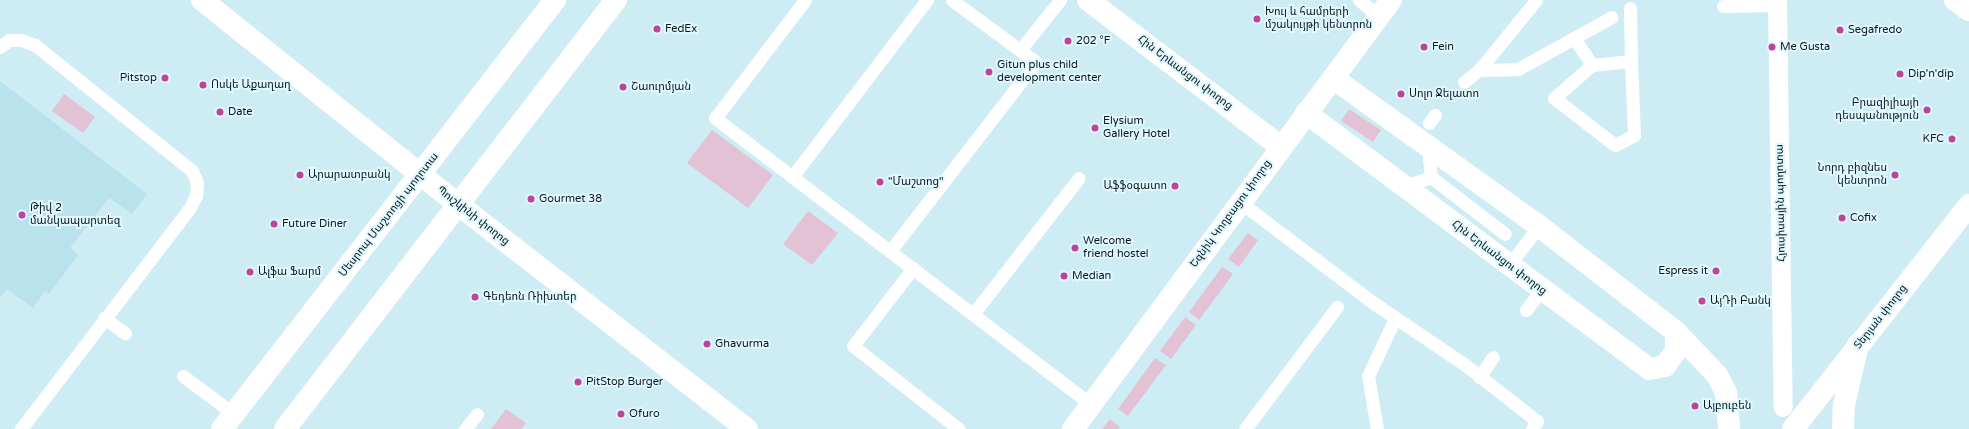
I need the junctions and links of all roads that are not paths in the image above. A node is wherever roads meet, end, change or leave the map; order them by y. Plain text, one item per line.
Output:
1 (202, 0) edge
2 (555, 0) edge
3 (616, 0) edge
4 (805, 0) edge
5 (927, 0) edge
6 (952, 0) edge
7 (1060, 0) edge
8 (1088, 0) edge
9 (1359, 0) edge
10 (1536, 0) edge
11 (1955, 0) edge
12 (1777, 2) edge
13 (1723, 6) dead end
14 (1385, 8) edge
15 (1630, 8) dead end
16 (1969, 10) edge
17 (1612, 17) dead end
18 (1574, 38) junction
19 (0, 47) edge
20 (1020, 50) junction
21 (1631, 61) junction
22 (1592, 65) junction
23 (1479, 70) junction
24 (1333, 78) junction
25 (1464, 82) dead end
26 (1306, 113) junction
27 (1281, 147) junction
28 (1428, 148) junction
29 (421, 175) junction
30 (792, 177) junction
31 (1079, 178) dead end
32 (1431, 178) junction
33 (1404, 186) junction
34 (1240, 202) junction
35 (459, 205) junction
36 (1969, 205) edge
37 (1539, 226) junction
38 (1505, 234) dead end
39 (890, 251) junction
40 (1510, 265) junction
41 (912, 268) junction
42 (1541, 290) junction
43 (1337, 307) dead end
44 (1526, 310) dead end
45 (973, 314) junction
46 (104, 318) junction
47 (1395, 318) junction
48 (1676, 332) junction
49 (125, 333) dead end
50 (1858, 346) junction
51 (1493, 357) dead end
52 (183, 376) dead end
53 (1479, 377) junction
54 (1091, 404) junction
55 (1784, 407) dead end
56 (477, 414) dead end
57 (228, 421) edge
58 (21, 429) edge
59 (285, 429) edge
60 (465, 429) edge
61 (746, 429) edge
62 (959, 429) edge
63 (1073, 429) edge
64 (1245, 429) edge
65 (1377, 429) edge
66 (1532, 429) edge
67 (1729, 429) edge
68 (1793, 429) edge
69 (1843, 429) edge

1 - 29 main road, Պուշկինի փողոց
2 - 29 main road, Մեսրոպ Մաշտոցի պողոտա
3 - 35 main road
4 - 30 lane
5 - 30 lane
6 - 20 lane
7 - 20 lane
8 - 27 main road, Հին Երևանցու փողոց
9 - 14 lane
10 - 23 lane
11 - 16 main road
12 - 13 lane
12 - 55 street, Հյուսիսային պողոտա
14 - 24 main road, Եզնիկ Կողբացու փողոց
15 - 21 lane
17 - 18 lane
18 - 22 lane
18 - 23 lane
19 - 46 lane
20 - 39 lane
21 - 22 lane
21 - 22 lane
23 - 25 lane
24 - 26 main road, Եզնիկ Կողբացու փողոց
24 - 28 main road
26 - 27 main road, Եզնիկ Կողբացու փողոց
26 - 33 main road, Հին Երևանցու փողոց
27 - 34 main road, Եզնիկ Կողբացու փողոց
28 - 32 lane
28 - 37 main road
29 - 35 main road, Պուշկինի փողոց
29 - 57 main road, Մեսրոպ Մաշտոցի պողոտա
30 - 39 lane
31 - 45 lane
32 - 33 lane
32 - 38 lane
33 - 40 main road, Հին Երևանցու փողոց
34 - 47 lane
34 - 54 main road, Եզնիկ Կողբացու փողոց
35 - 59 main road
35 - 61 main road, Պուշկինի փողոց
36 - 50 main road, Տերյան փողոց
37 - 40 lane
37 - 48 main road
39 - 41 lane
40 - 42 main road, Հին Երևանցու փողոց
41 - 45 lane
41 - 62 lane
42 - 44 lane
42 - 48 main road, Հին Երևանցու փողոց
43 - 64 lane
45 - 54 lane
46 - 49 lane
46 - 58 lane
47 - 53 lane
47 - 65 lane
48 - 67 main road
50 - 68 main road, Տերյան փողոց
50 - 69 main road
51 - 53 lane
52 - 57 lane
53 - 66 lane
54 - 63 main road, Եզնիկ Կողբացու փողոց
56 - 60 lane

